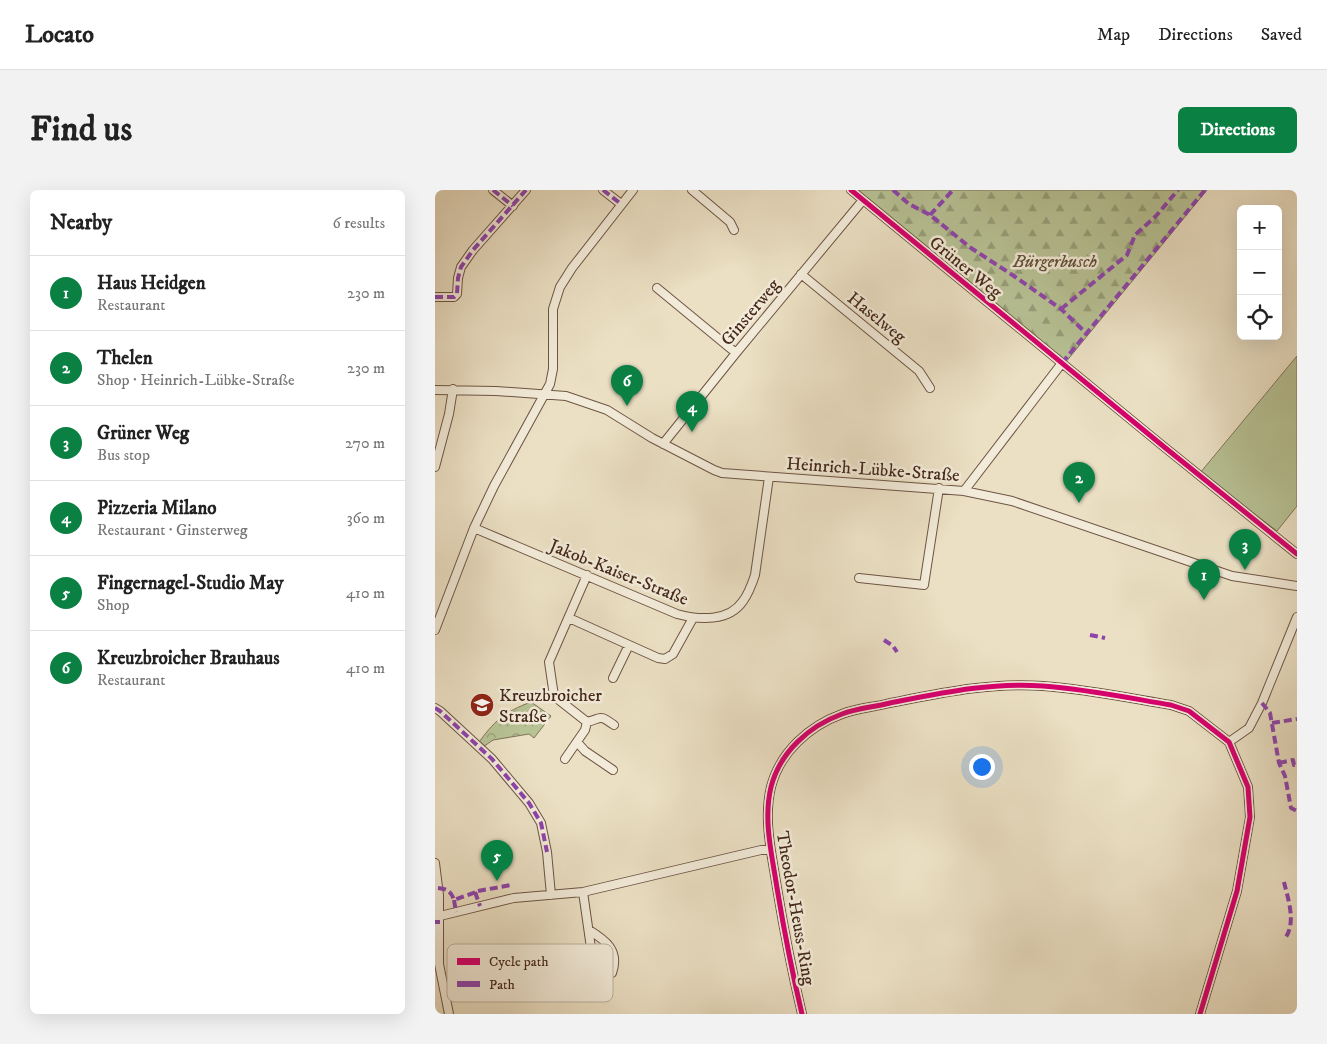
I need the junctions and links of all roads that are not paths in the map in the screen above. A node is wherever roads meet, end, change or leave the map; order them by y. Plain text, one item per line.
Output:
1 (493, 190) edge
2 (526, 190) edge
3 (603, 190) edge
4 (633, 190) edge
5 (692, 190) edge
6 (851, 190) edge
7 (863, 200) junction
8 (621, 204) junction
9 (513, 206) junction
10 (734, 230) dead end
11 (801, 274) junction
12 (657, 288) dead end
13 (435, 297) edge
14 (736, 353) junction
15 (1062, 363) junction
16 (929, 388) dead end
17 (453, 389) junction
18 (435, 390) edge
19 (545, 394) junction
20 (663, 444) junction
21 (435, 467) edge
22 (769, 477) junction
23 (939, 488) junction
24 (964, 491) junction
25 (474, 528) junction
26 (1297, 554) edge
27 (587, 575) junction
28 (859, 578) dead end
29 (1297, 586) edge
30 (1297, 617) edge
31 (569, 618) junction
32 (693, 618) junction
33 (435, 630) edge
34 (629, 645) junction
35 (613, 678) dead end
36 (435, 708) edge
37 (587, 722) junction
38 (615, 725) dead end
39 (577, 742) junction
40 (1229, 742) junction
41 (565, 758) dead end
42 (613, 770) dead end
43 (770, 850) junction
44 (435, 863) edge
45 (583, 892) junction
46 (551, 895) junction
47 (438, 920) edge
48 (589, 930) junction
49 (591, 944) edge
50 (608, 944) edge
51 (449, 1014) edge
52 (802, 1014) edge
53 (1200, 1014) edge

1 - 9 street
2 - 9 street
3 - 8 street
4 - 8 street
5 - 10 street
6 - 7 street, Grüner Weg
7 - 11 street, Ginsterweg
7 - 15 street, Grüner Weg
8 - 19 street
9 - 13 street
11 - 14 street, Ginsterweg
11 - 16 street, Haselweg
12 - 14 street
14 - 20 street, Ginsterweg
15 - 24 street
15 - 26 street, Grüner Weg
17 - 18 street, Heinrich-Lübke-Straße
17 - 19 street, Heinrich-Lübke-Straße
17 - 21 street
19 - 20 street, Heinrich-Lübke-Straße
19 - 25 street
20 - 22 street, Heinrich-Lübke-Straße
22 - 23 street, Heinrich-Lübke-Straße
22 - 32 street, Jakob-Kaiser-Straße
23 - 24 street, Heinrich-Lübke-Straße
23 - 28 street
24 - 29 street, Heinrich-Lübke-Straße
25 - 27 street, Jakob-Kaiser-Straße
25 - 33 street
27 - 31 street
27 - 32 street, Jakob-Kaiser-Straße
30 - 40 street
31 - 34 street
31 - 37 street
32 - 34 street
34 - 35 street
36 - 46 street
37 - 38 street
37 - 39 street
39 - 41 street
39 - 42 street
40 - 43 street, Theodor-Heuss-Ring
40 - 53 street, Theodor-Heuss-Ring
43 - 45 street
43 - 52 street, Theodor-Heuss-Ring
44 - 47 street
45 - 46 street
45 - 48 street
46 - 47 street
47 - 51 street
48 - 49 street
48 - 50 street

